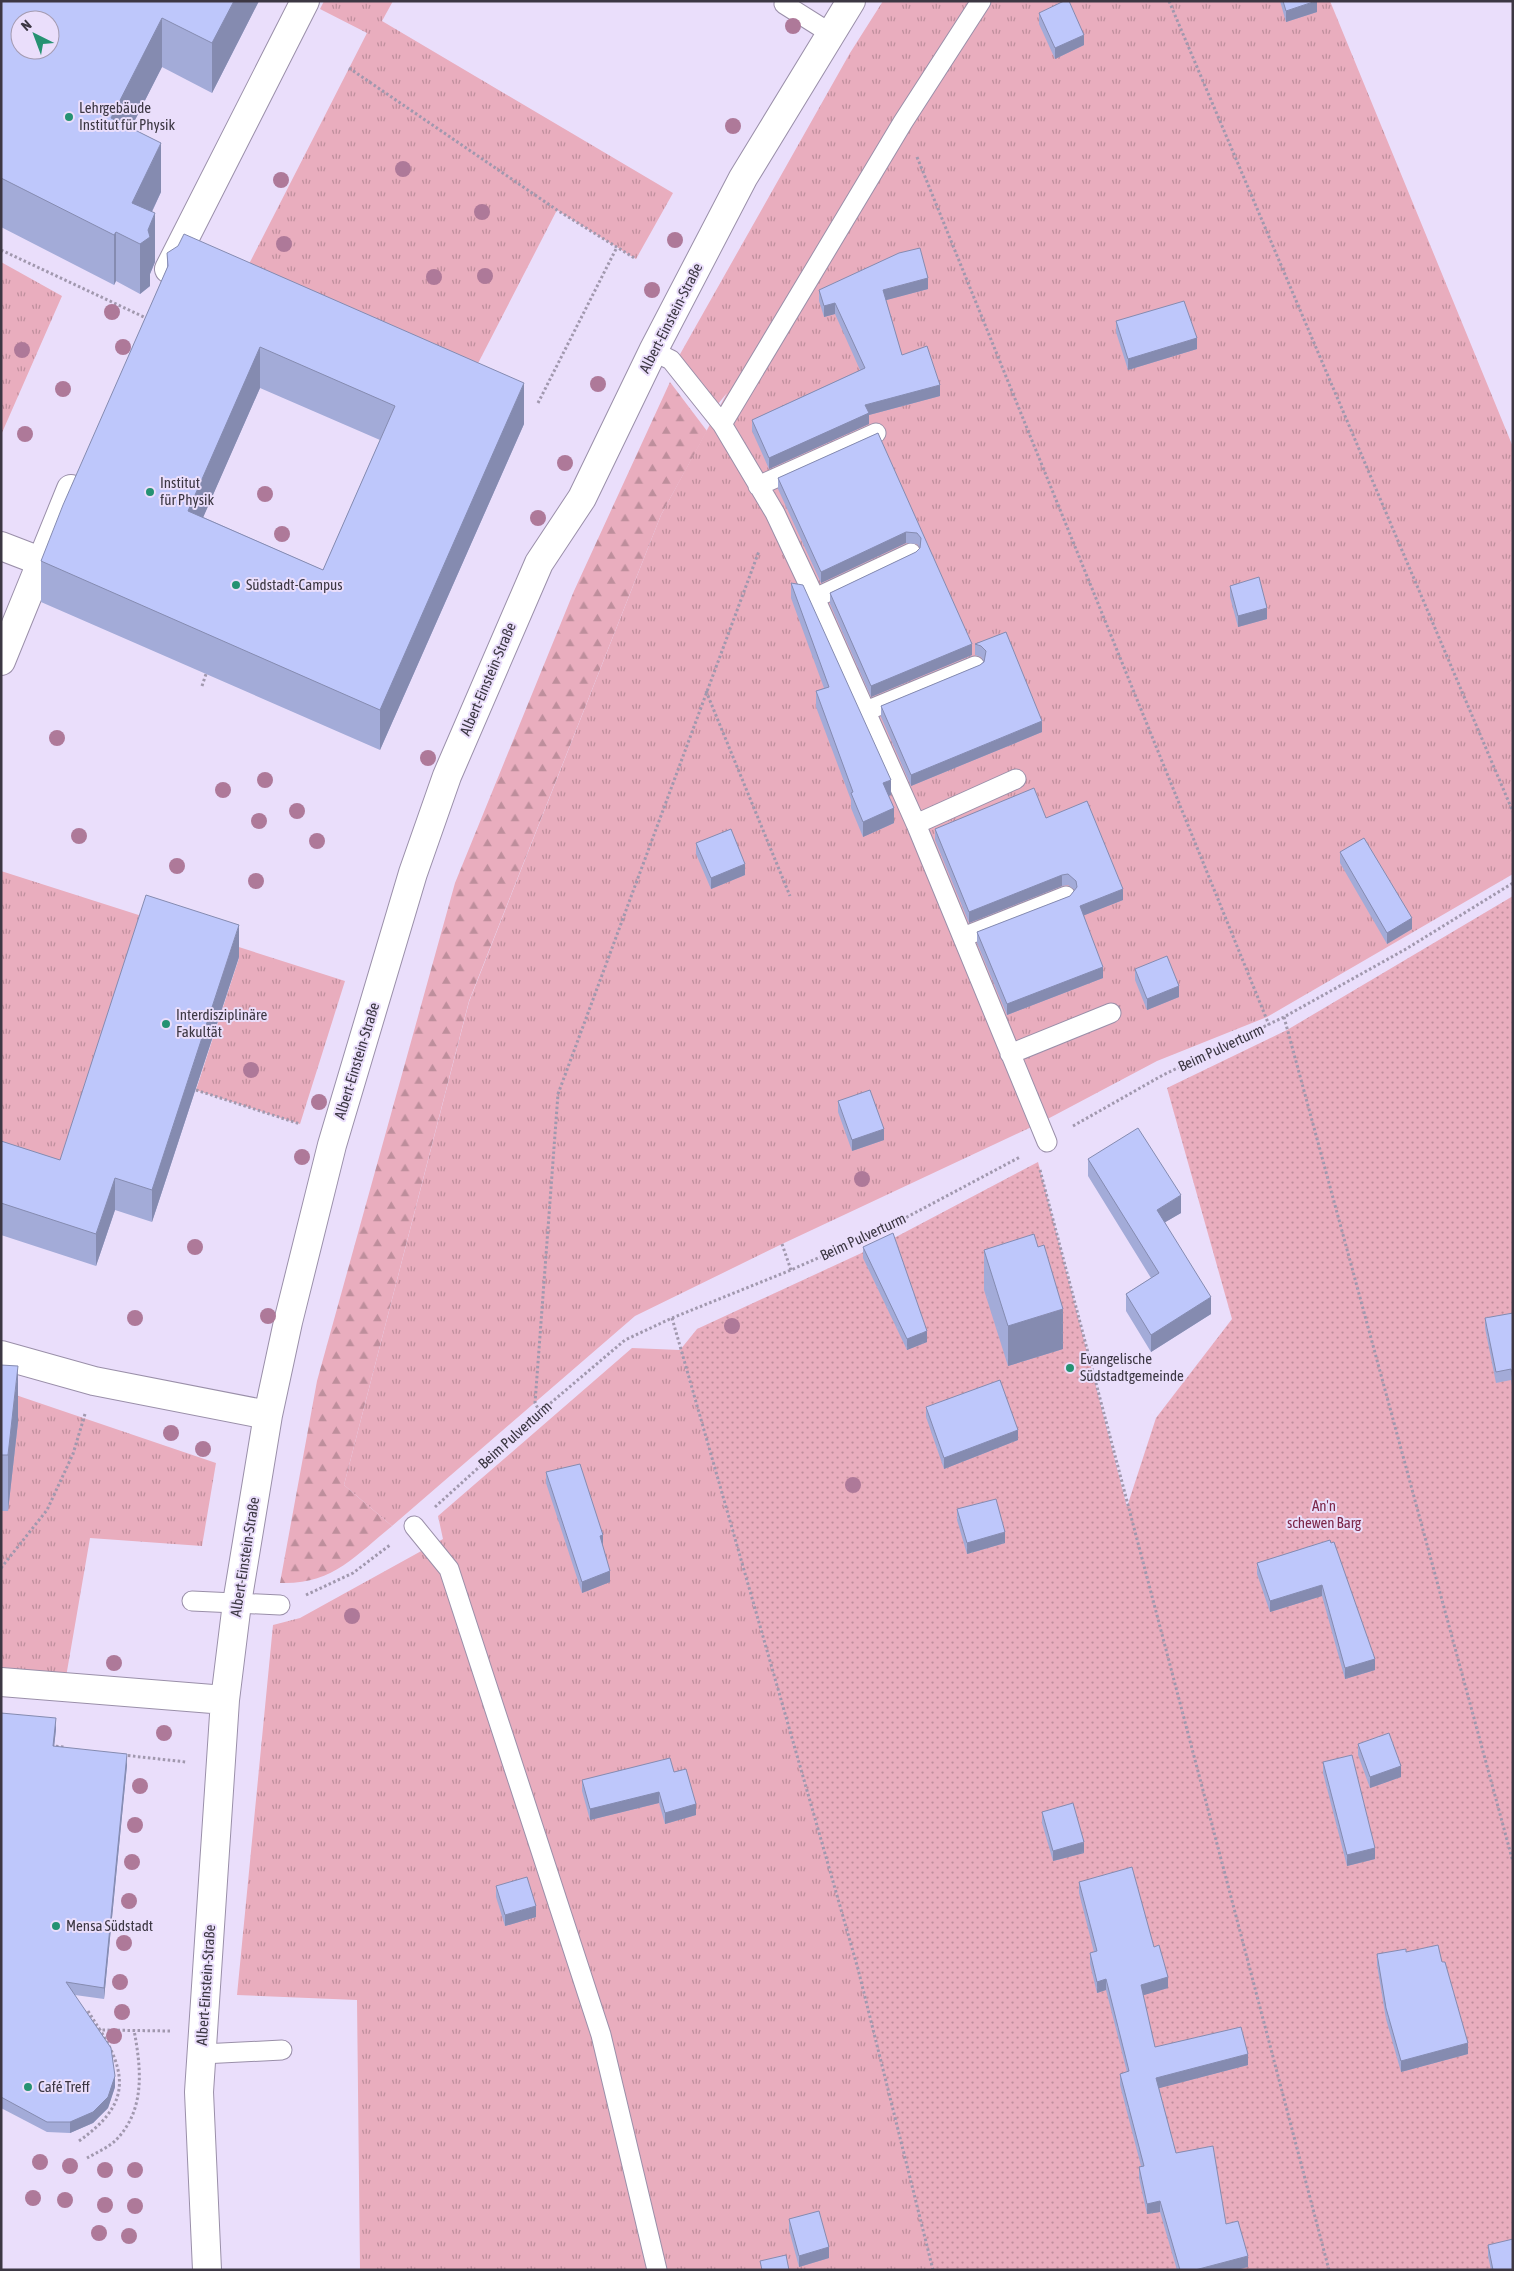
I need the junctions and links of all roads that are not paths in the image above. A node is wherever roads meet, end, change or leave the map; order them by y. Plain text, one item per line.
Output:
1 (305, 1) edge
2 (851, 1) edge
3 (981, 1) edge
4 (784, 4) dead end
5 (830, 33) junction
6 (164, 280) edge
7 (653, 351) junction
8 (722, 424) junction
9 (876, 433) edge
10 (80, 469) edge
11 (758, 486) junction
12 (1, 546) edge
13 (911, 553) edge
14 (40, 561) junction
15 (815, 598) junction
16 (1, 661) edge
17 (974, 666) edge
18 (866, 711) junction
19 (1016, 779) dead end
20 (916, 824) junction
21 (1066, 896) edge
22 (963, 937) junction
23 (1111, 1013) dead end
24 (1010, 1054) junction
25 (1040, 1146) road end
26 (1, 1355) edge
27 (268, 1415) junction
28 (414, 1526) road end
29 (192, 1601) dead end
30 (237, 1604) junction
31 (280, 1605) road end
32 (1, 1682) edge
33 (225, 1700) junction
34 (282, 2050) dead end
35 (202, 2054) junction
36 (207, 2270) edge
37 (657, 2270) edge

1 - 6 street
2 - 5 street, Albert-Einstein-Straße
3 - 8 lane
4 - 5 lane
5 - 7 street, Albert-Einstein-Straße
7 - 8 lane
7 - 27 street, Albert-Einstein-Straße
8 - 11 lane
9 - 11 lane
10 - 14 street
11 - 15 lane
12 - 14 street
13 - 15 lane
14 - 16 street
15 - 18 lane
17 - 18 lane
18 - 20 lane
19 - 20 lane
20 - 22 lane
21 - 22 lane
22 - 24 lane
23 - 24 lane
24 - 25 lane
26 - 27 street
27 - 30 street, Albert-Einstein-Straße
28 - 37 lane
29 - 30 lane
30 - 31 lane
30 - 33 street, Albert-Einstein-Straße
32 - 33 street
33 - 35 street, Albert-Einstein-Straße
34 - 35 lane
35 - 36 street, Albert-Einstein-Straße

